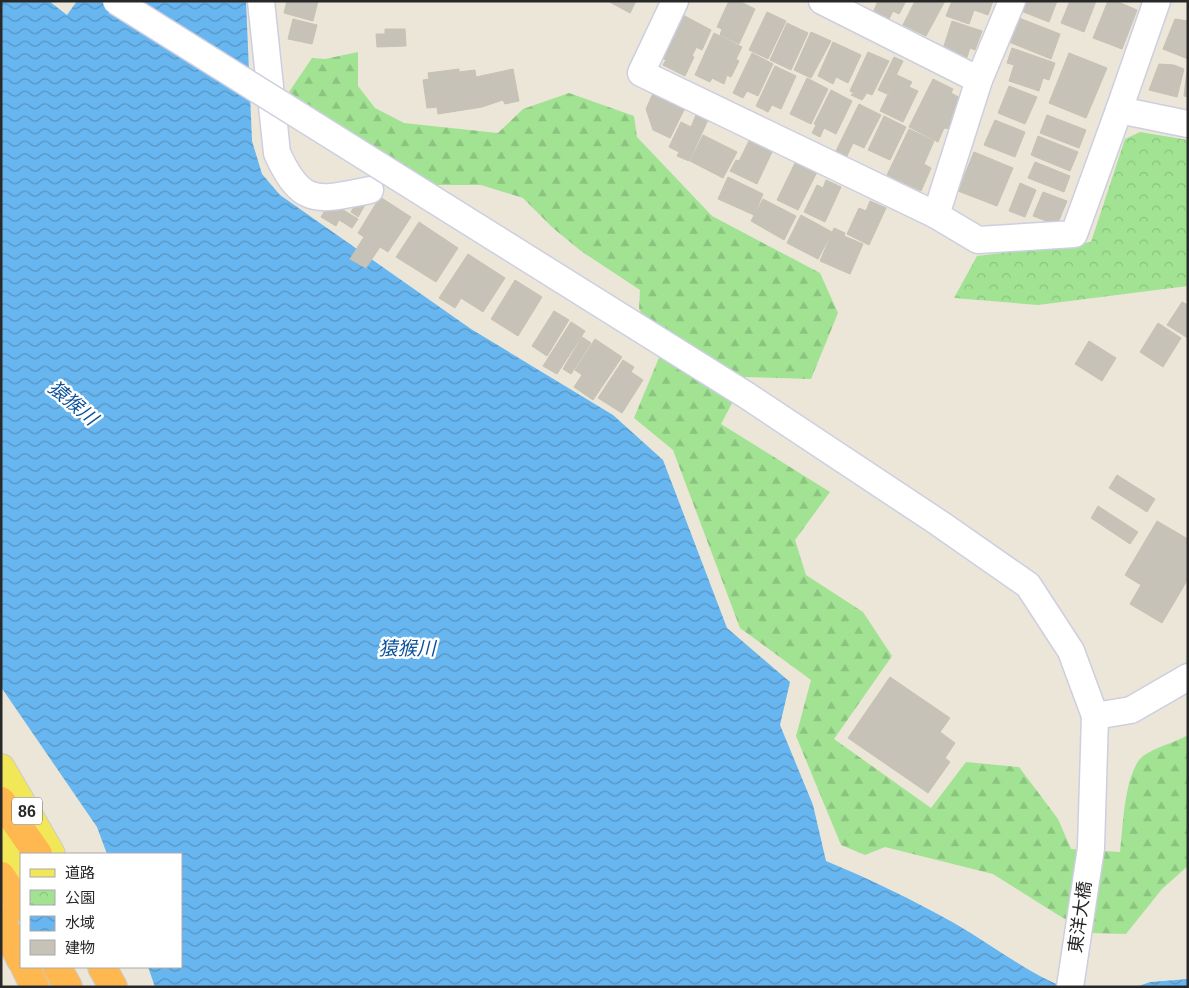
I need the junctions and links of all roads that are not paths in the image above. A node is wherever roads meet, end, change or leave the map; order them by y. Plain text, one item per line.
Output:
1 (116, 1) edge
2 (261, 1) edge
3 (675, 1) edge
4 (822, 1) edge
5 (1012, 1) edge
6 (1157, 1) edge
7 (979, 80) junction
8 (1119, 110) junction
9 (1188, 124) edge
10 (370, 190) dead end
11 (936, 215) junction
12 (1188, 677) edge
13 (1095, 716) junction
14 (1, 768) edge
15 (1, 801) edge
16 (1, 834) edge
17 (37, 853) edge
18 (50, 853) edge
19 (20, 870) edge
20 (1, 876) edge
21 (20, 905) edge
22 (1, 920) edge
23 (20, 958) edge
24 (26, 968) edge
25 (58, 968) edge
26 (63, 968) edge
27 (101, 968) edge
28 (102, 968) edge
29 (35, 987) edge
30 (70, 987) edge
31 (106, 987) edge
32 (113, 987) edge
33 (1070, 987) edge

1 - 13 street, bridge
2 - 10 street
3 - 11 street
4 - 7 street
5 - 7 street
6 - 8 street
7 - 11 street
8 - 9 street
8 - 11 street
12 - 13 street
13 - 33 street, 東洋大橋
14 - 18 main road, 86
15 - 17 highway
16 - 19 main road, 86
20 - 21 highway
22 - 23 highway
24 - 29 highway
25 - 30 highway
26 - 30 main road
27 - 31 main road
28 - 32 highway

